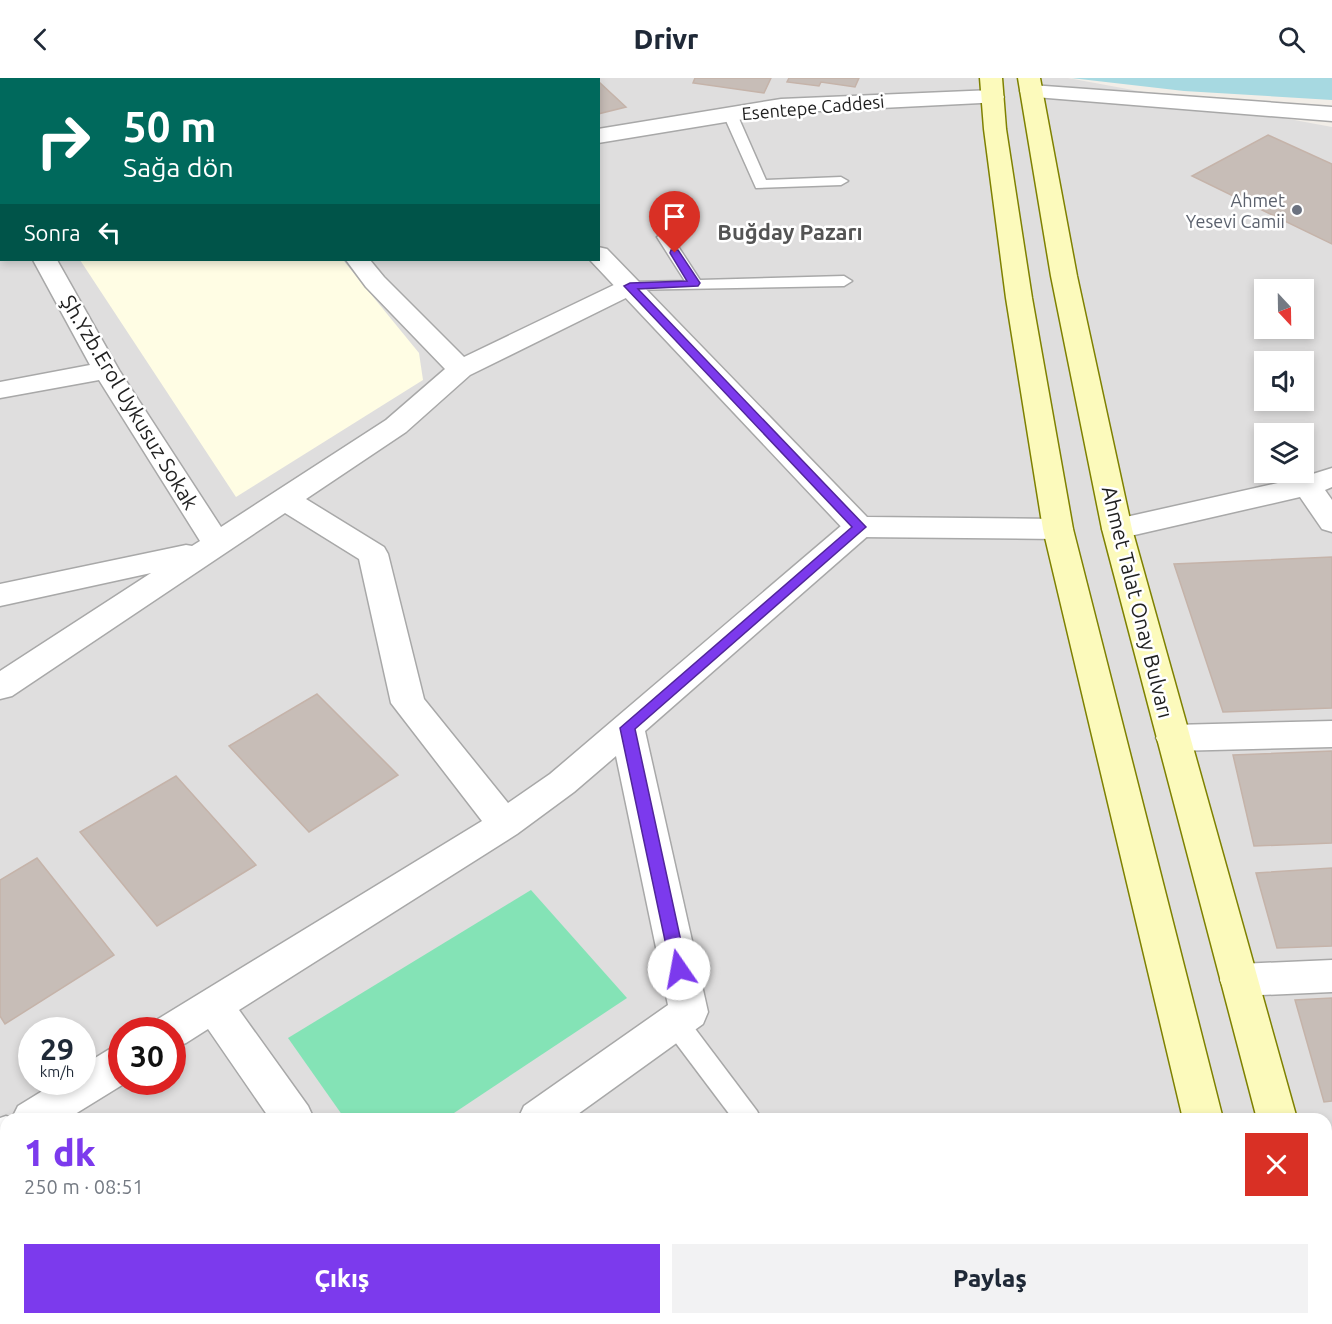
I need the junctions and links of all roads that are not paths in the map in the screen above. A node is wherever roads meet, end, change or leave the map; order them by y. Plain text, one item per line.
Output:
1 (1030, 84) edge
2 (992, 88) edge
3 (730, 114) junction
4 (1332, 114) edge
5 (600, 136) edge
6 (841, 181) dead end
7 (665, 237) dead end
8 (600, 256) edge
9 (46, 261) edge
10 (359, 261) edge
11 (844, 280) dead end
12 (694, 283) junction
13 (630, 286) junction
14 (461, 369) junction
15 (106, 370) junction
16 (0, 390) edge
17 (1320, 481) edge
18 (284, 499) junction
19 (1332, 522) edge
20 (859, 527) junction
21 (1058, 529) junction
22 (1117, 529) junction
23 (211, 548) junction
24 (0, 596) edge
25 (0, 687) edge
26 (627, 728) junction
27 (1332, 734) edge
28 (1173, 738) junction
29 (505, 824) junction
30 (1332, 976) edge
31 (1239, 981) junction
32 (214, 1005) junction
33 (186, 1022) edge
34 (675, 1022) junction
35 (108, 1072) edge
36 (42, 1113) edge
37 (290, 1113) edge
38 (546, 1113) edge
39 (743, 1113) edge
40 (1202, 1113) edge
41 (1275, 1113) edge

1 - 4 street
1 - 22 main road, Ahmet Talat Onay Bulvarı
2 - 3 street, Esentepe Caddesi
2 - 21 main road
3 - 5 street, Esentepe Caddesi
3 - 6 lane
7 - 12 lane
8 - 13 street
9 - 15 street, Şh.Yzb.Erol Uykusuz Sokak
10 - 14 street
11 - 12 lane
12 - 13 lane
13 - 14 street
13 - 20 street
14 - 18 street
15 - 16 street
15 - 23 street, Şh.Yzb.Erol Uykusuz Sokak
17 - 19 street
17 - 22 street
18 - 23 street
18 - 29 street
20 - 21 street
20 - 26 street
21 - 40 main road
22 - 28 main road, Ahmet Talat Onay Bulvarı
23 - 24 street
23 - 25 street
26 - 29 street
26 - 34 street
27 - 28 street
28 - 31 main road, Ahmet Talat Onay Bulvarı
29 - 32 street
30 - 31 street
31 - 41 main road, Ahmet Talat Onay Bulvarı
32 - 33 street
32 - 37 street
34 - 38 street
34 - 39 lane
35 - 36 street

